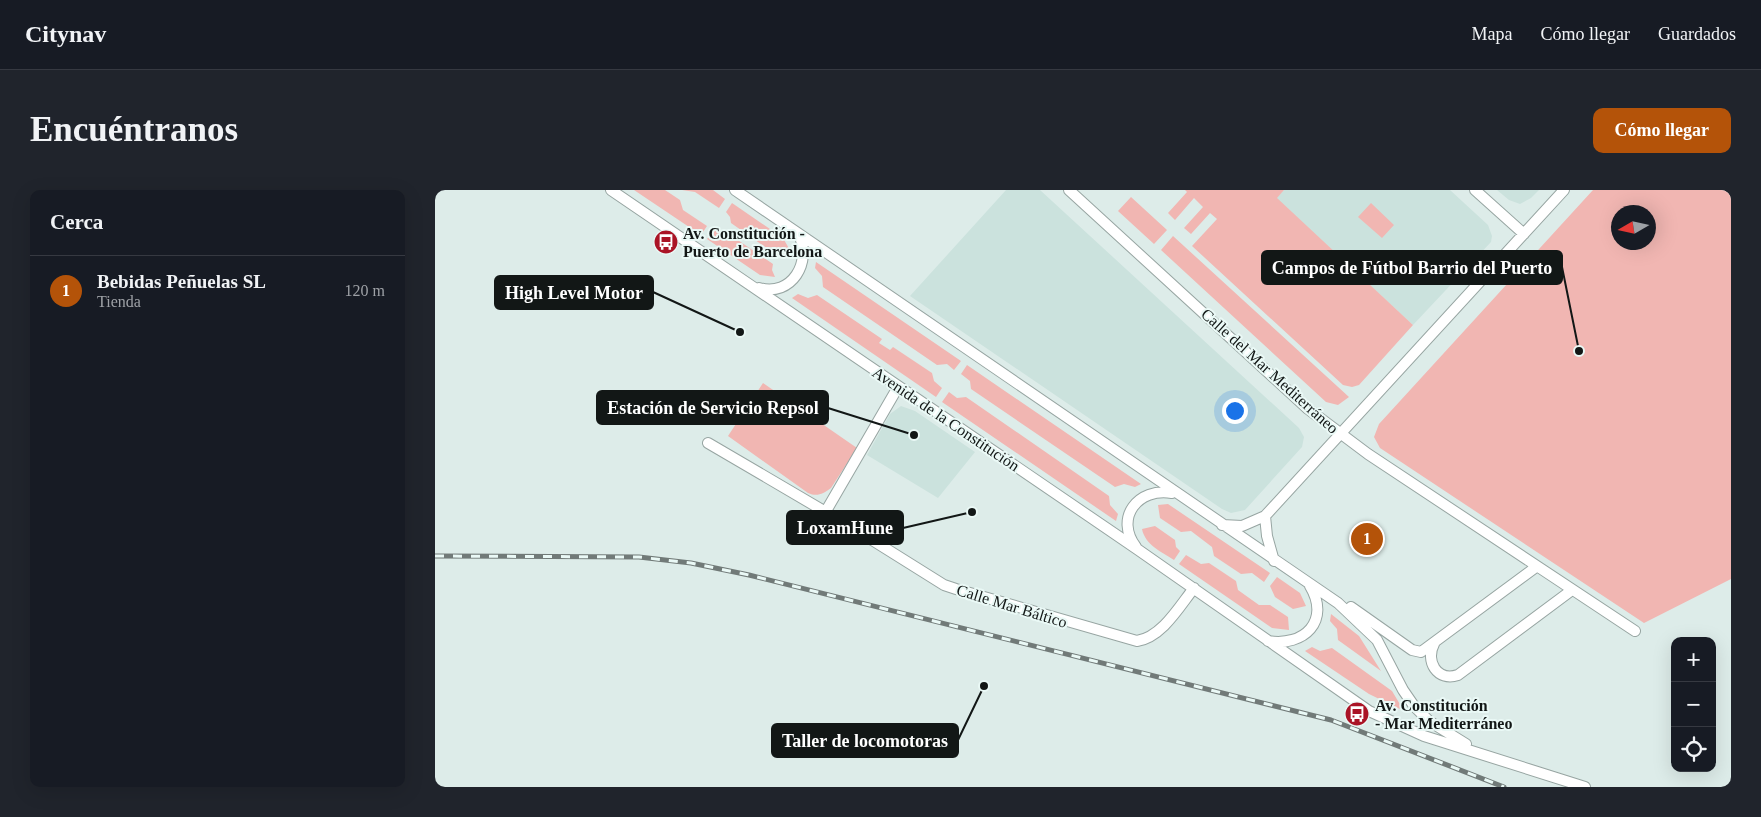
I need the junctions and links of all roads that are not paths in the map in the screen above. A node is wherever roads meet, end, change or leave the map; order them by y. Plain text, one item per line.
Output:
1 (611, 190) edge
2 (735, 190) edge
3 (1069, 190) edge
4 (1475, 190) edge
5 (1564, 190) edge
6 (1524, 234) junction
7 (799, 235) junction
8 (756, 287) junction
9 (898, 386) junction
10 (1340, 434) junction
11 (709, 443) dead end
12 (1176, 493) junction
13 (826, 512) junction
14 (1265, 516) junction
15 (1221, 524) junction
16 (1137, 549) junction
17 (1274, 561) junction
18 (1536, 567) junction
19 (1309, 585) junction
20 (1194, 588) junction
21 (1572, 590) junction
22 (1338, 603) junction
23 (1635, 631) dead end
24 (1267, 641) junction
25 (1435, 644) junction
26 (1482, 753) junction
27 (1585, 787) edge

1 - 8 street, Avenida de la Constitución
2 - 7 street
3 - 10 street, Calle del Mar Mediterráneo
4 - 6 street
5 - 6 street
6 - 10 street
7 - 8 street
7 - 12 street
8 - 9 street, Avenida de la Constitución
9 - 13 street
9 - 16 street, Avenida de la Constitución
10 - 14 street
10 - 18 street, Calle del Mar Mediterráneo
11 - 13 street, Calle Mar Báltico
12 - 15 street
12 - 16 street
13 - 20 street, Calle Mar Báltico
14 - 15 street
14 - 17 street
15 - 17 street
16 - 20 street, Avenida de la Constitución
17 - 19 street
18 - 21 street, Calle del Mar Mediterráneo
18 - 25 street
19 - 22 street
19 - 24 street
20 - 24 street, Avenida de la Constitución
21 - 23 street, Calle del Mar Mediterráneo
21 - 25 street
22 - 25 street
22 - 26 street
24 - 26 street, Avenida de la Constitución
26 - 27 street

